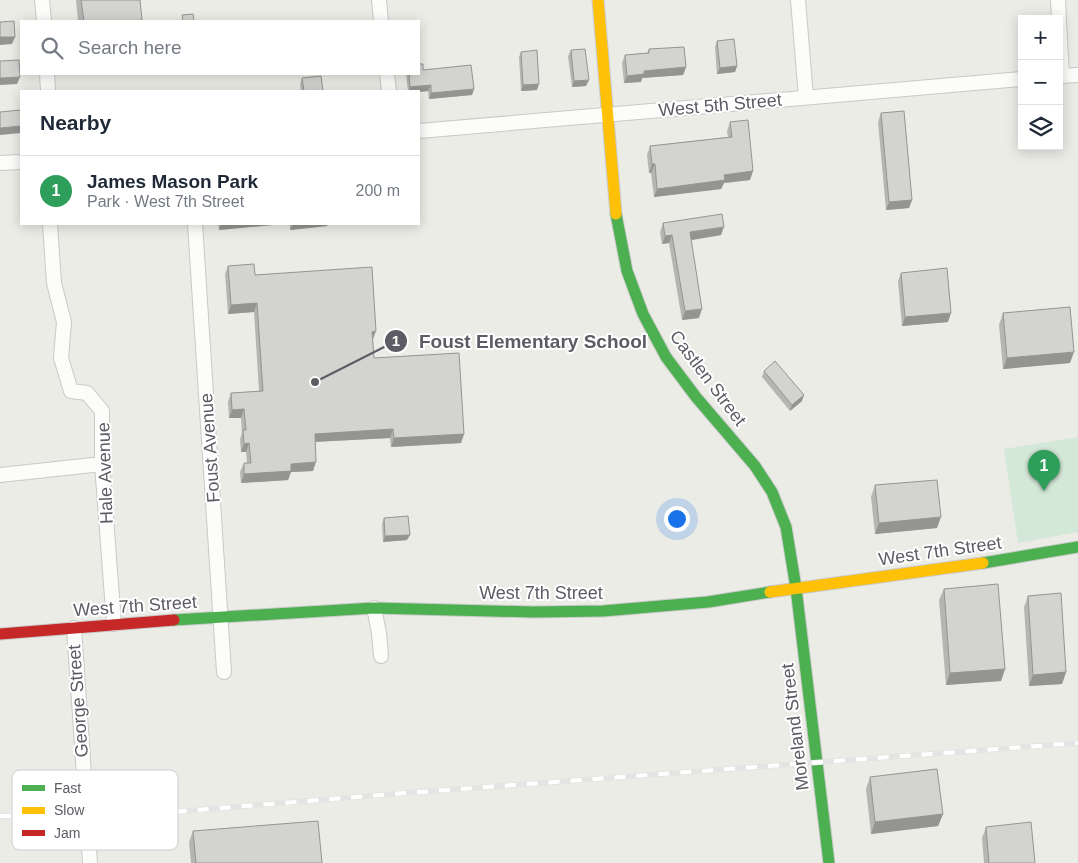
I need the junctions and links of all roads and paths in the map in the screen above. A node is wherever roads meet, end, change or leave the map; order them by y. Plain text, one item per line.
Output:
1 (42, 0) edge
2 (379, 0) edge
3 (598, 0) edge
4 (798, 0) edge
5 (1058, 0) edge
6 (1059, 15) edge
7 (44, 20) edge
8 (381, 20) edge
9 (47, 75) edge
10 (387, 75) edge
11 (1078, 75) edge
12 (1063, 76) edge
13 (1018, 79) edge
14 (48, 90) edge
15 (389, 90) edge
16 (806, 98) junction
17 (608, 114) junction
18 (420, 131) edge
19 (20, 162) edge
20 (0, 163) edge
21 (50, 225) edge
22 (195, 225) edge
23 (102, 464) junction
24 (0, 474) edge
25 (1078, 548) edge
26 (796, 588) junction
27 (374, 608) junction
28 (222, 618) junction
29 (114, 624) junction
30 (74, 628) junction
31 (0, 634) edge
32 (382, 656) dead end
33 (224, 672) dead end
34 (84, 770) edge
35 (89, 850) edge
36 (90, 863) edge
37 (829, 863) edge

1 - 7 street
2 - 8 street
3 - 17 street, Castlen Street
4 - 16 street
5 - 6 street
9 - 14 street
10 - 15 street
11 - 12 street
13 - 16 street, West 5th Street
16 - 17 street, West 5th Street
17 - 18 street, West 5th Street
17 - 26 street, Castlen Street
19 - 20 street
21 - 23 street, Hale Avenue
22 - 28 street, Foust Avenue
23 - 24 street
23 - 29 street, Hale Avenue
25 - 26 street, West 7th Street
26 - 27 street, West 7th Street
26 - 37 street, Moreland Street
27 - 28 street, West 7th Street
27 - 32 street
28 - 29 street, West 7th Street
28 - 33 street, Foust Avenue
29 - 30 street, West 7th Street
30 - 31 street, West 7th Street
30 - 34 street, George Street
35 - 36 street, George Street

